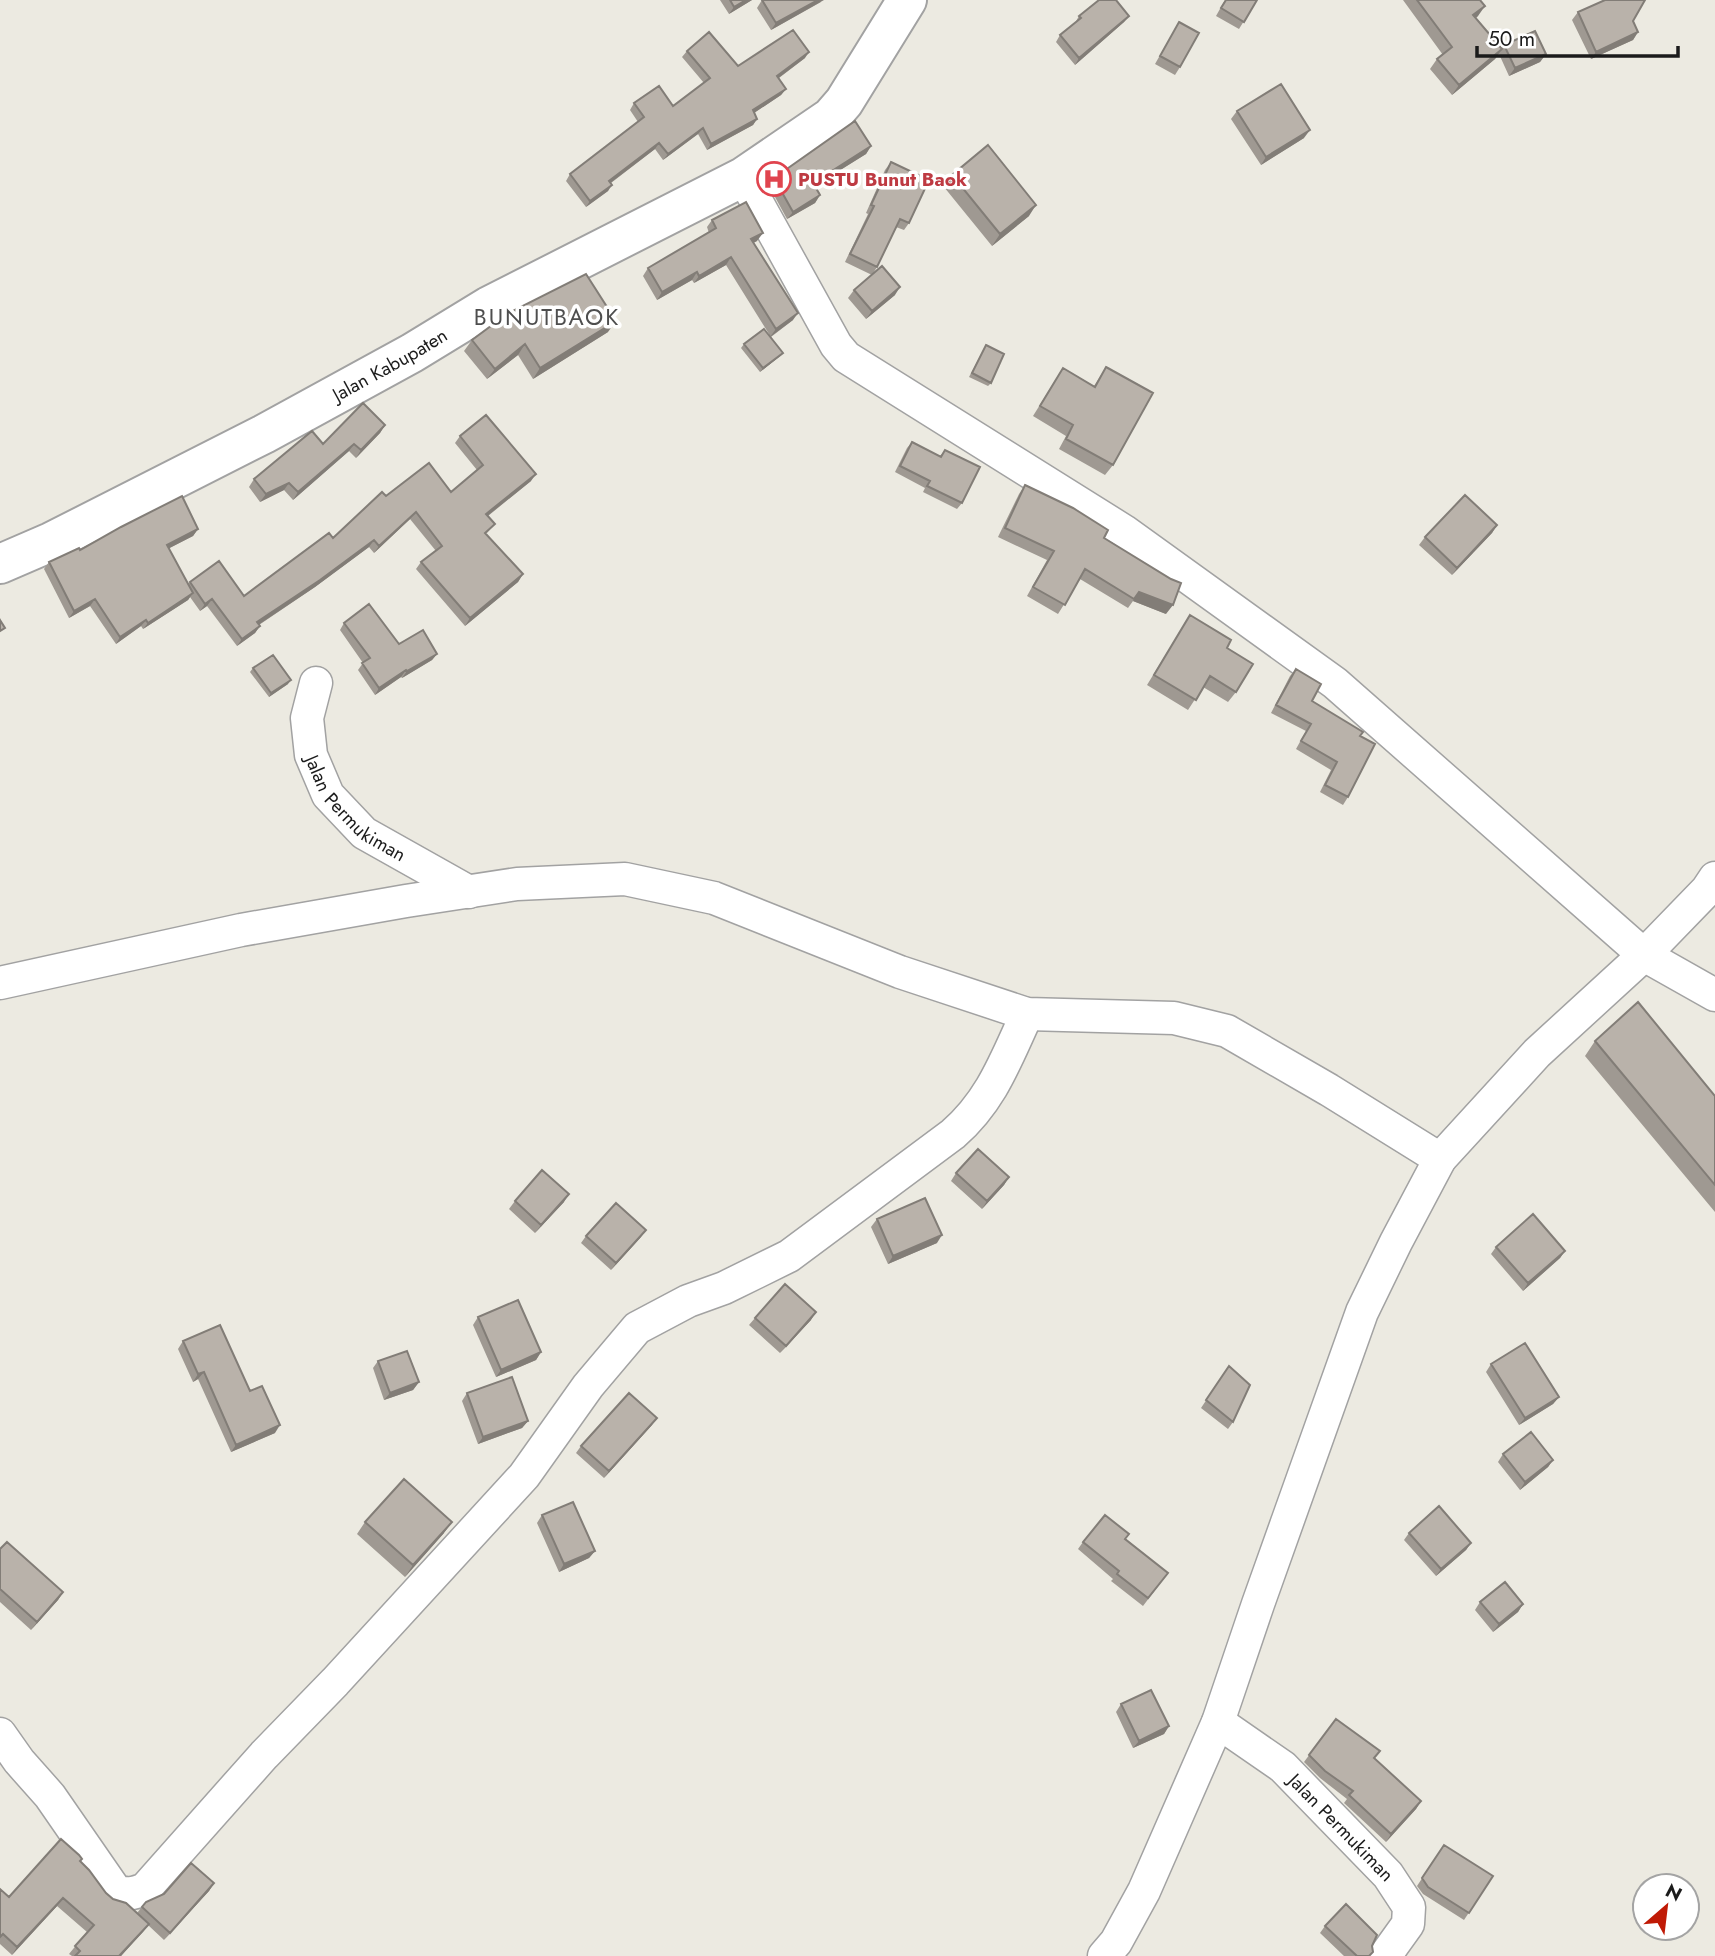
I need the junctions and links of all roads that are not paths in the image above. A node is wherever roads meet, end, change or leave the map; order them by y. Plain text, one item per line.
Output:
1 (907, 0) edge
2 (743, 177) junction
3 (0, 564) edge
4 (316, 683) dead end
5 (1715, 878) edge
6 (468, 892) junction
7 (1644, 955) junction
8 (0, 983) edge
9 (1715, 996) edge
10 (1027, 1014) junction
11 (1440, 1159) junction
12 (1218, 1722) junction
13 (0, 1734) edge
14 (1104, 1956) edge
15 (1385, 1956) edge

1 - 2 street, Jalan Kabupaten
2 - 3 street, Jalan Kabupaten
2 - 7 street
4 - 6 street, Jalan Permukiman
5 - 7 street
6 - 8 street
6 - 10 street
7 - 9 street
7 - 11 street
10 - 11 street
10 - 13 street
11 - 12 street
12 - 14 street
12 - 15 street, Jalan Permukiman

